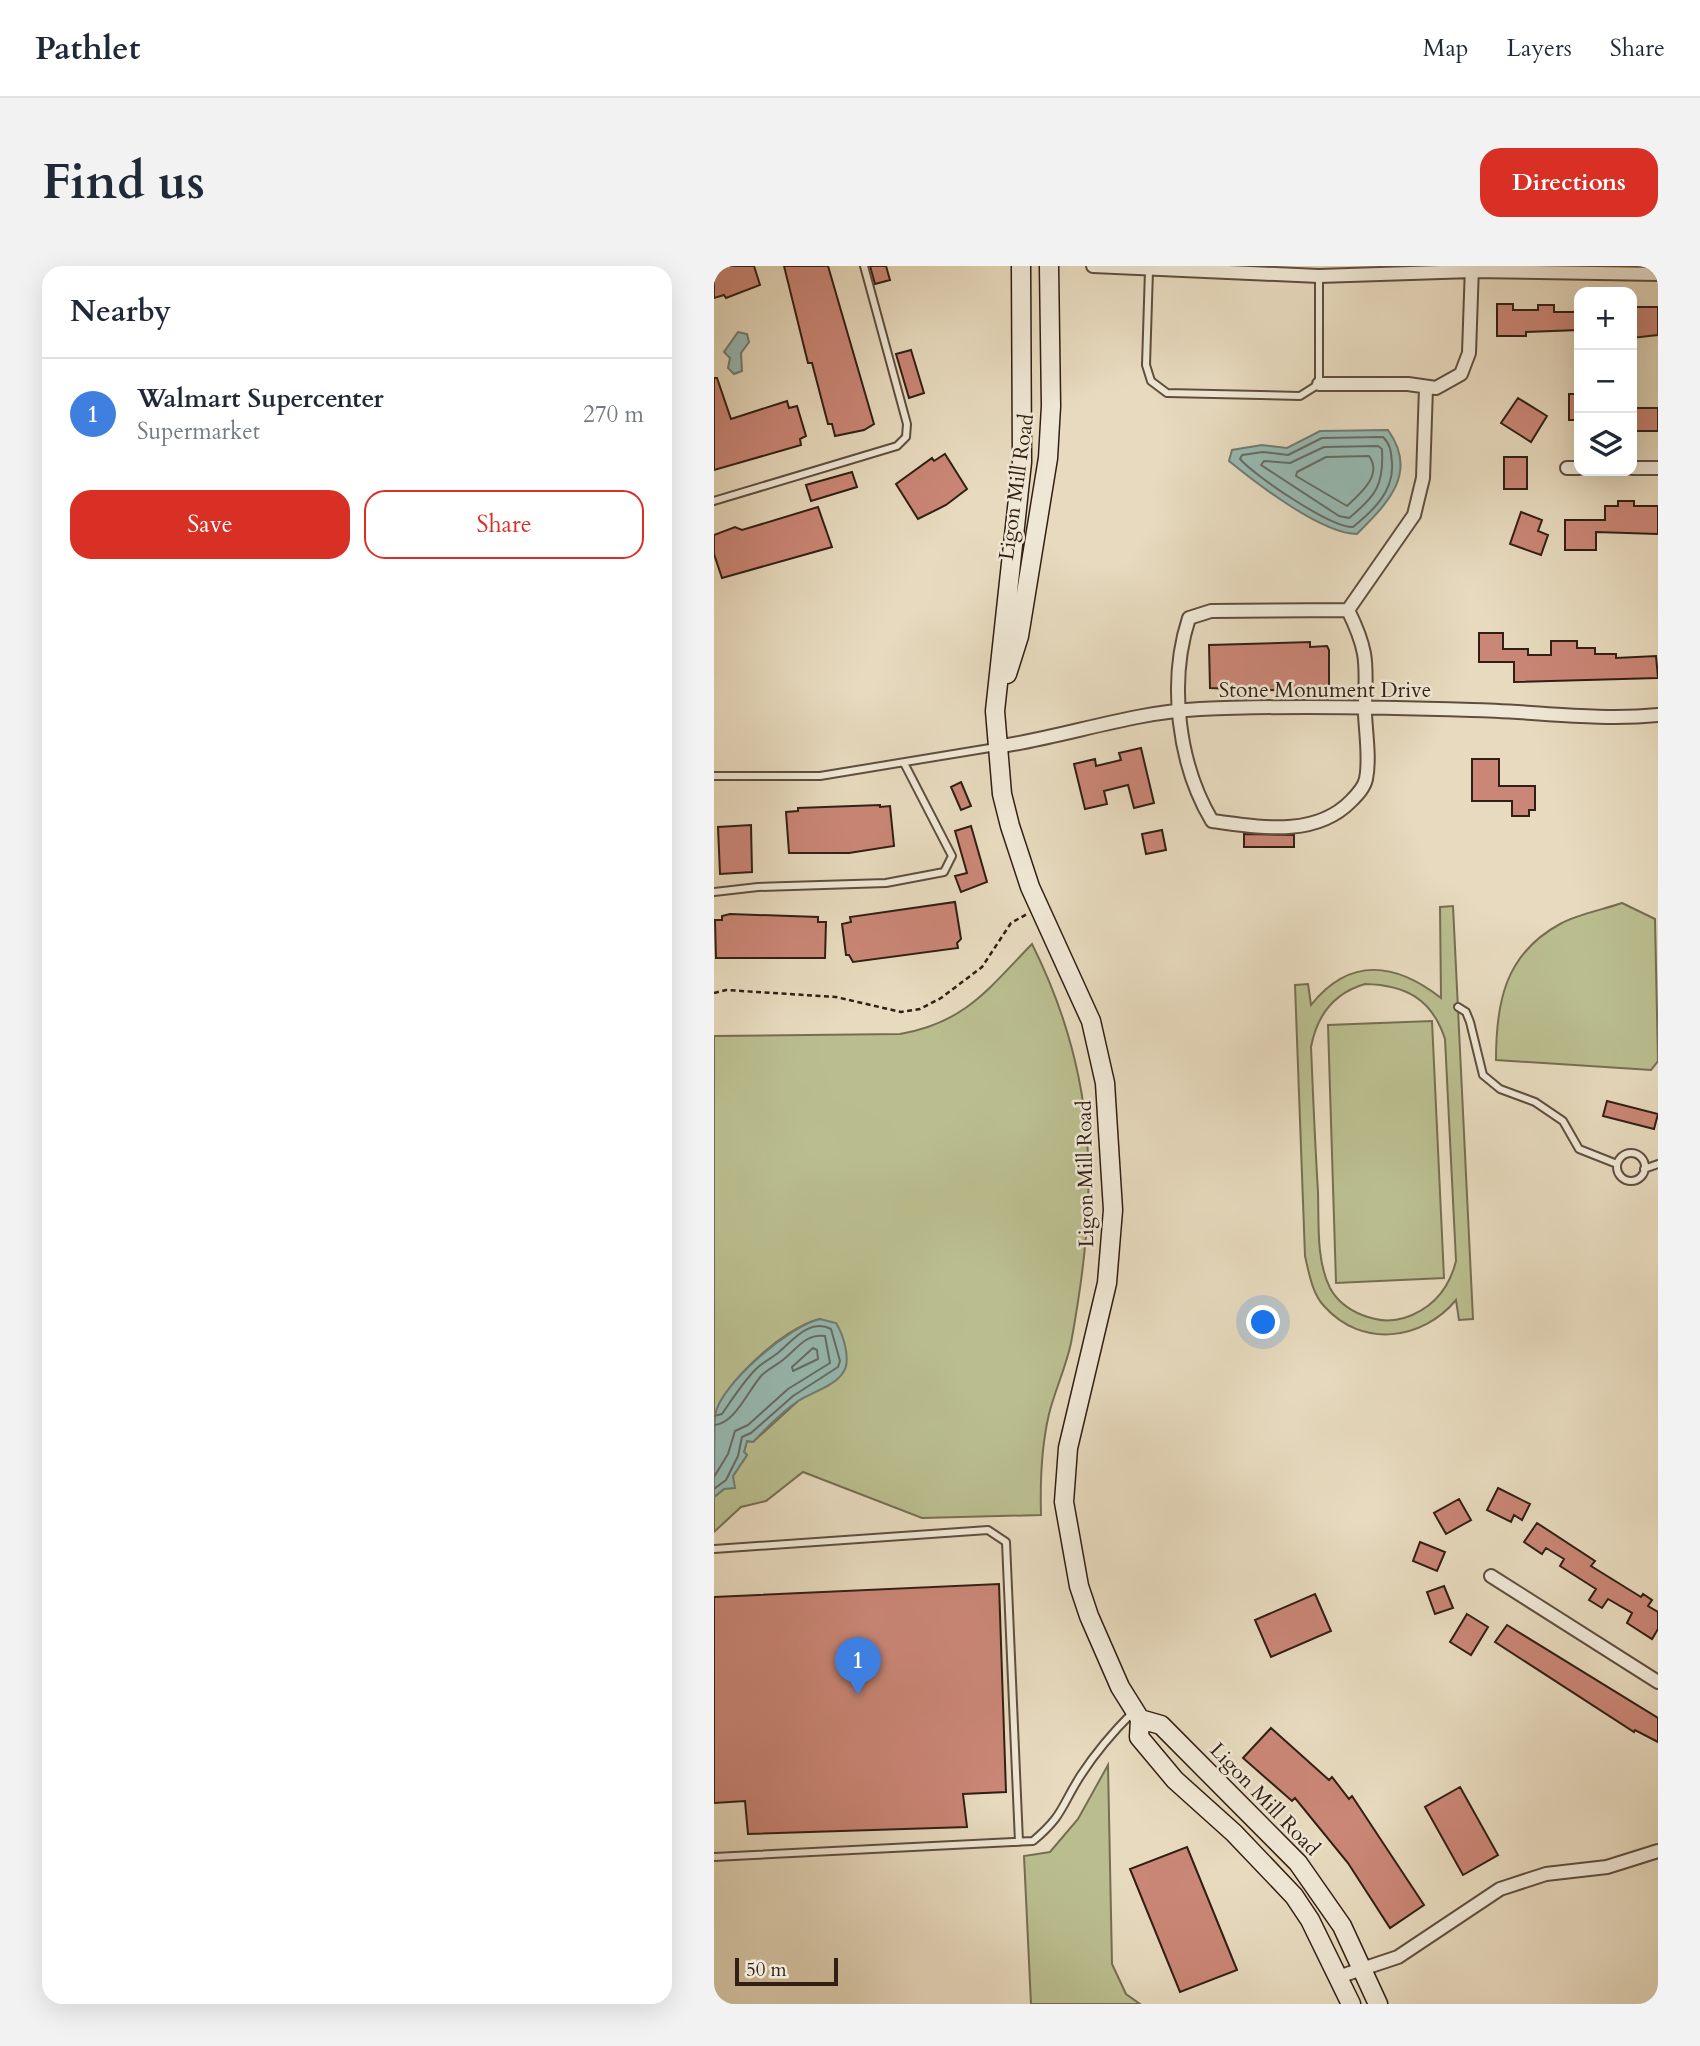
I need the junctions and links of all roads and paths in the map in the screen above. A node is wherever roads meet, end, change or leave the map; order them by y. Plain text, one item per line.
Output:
1 (864, 266) edge
2 (1021, 266) edge
3 (1049, 266) edge
4 (1093, 266) edge
5 (1149, 268) edge
6 (1472, 269) edge
7 (1658, 274) edge
8 (1319, 276) junction
9 (1319, 384) junction
10 (1426, 387) junction
11 (1637, 468) edge
12 (1658, 468) edge
13 (714, 501) edge
14 (1348, 610) junction
15 (1365, 709) junction
16 (995, 711) junction
17 (1180, 712) junction
18 (1658, 715) edge
19 (996, 747) junction
20 (904, 763) junction
21 (714, 776) edge
22 (714, 892) edge
23 (1027, 914) dead end
24 (714, 993) edge
25 (1458, 1007) dead end
26 (1617, 1164) junction
27 (1658, 1164) edge
28 (1644, 1170) junction
29 (714, 1549) edge
30 (1491, 1576) dead end
31 (1658, 1682) edge
32 (1137, 1714) junction
33 (1019, 1842) junction
34 (1658, 1852) edge
35 (714, 1857) edge
36 (1361, 1970) junction
37 (1338, 1977) junction
38 (1351, 2004) edge
39 (1378, 2004) edge

1 - 13 lane
2 - 16 main road, Ligon Mill Road
3 - 16 main road, Ligon Mill Road
4 - 5 street
5 - 8 street
5 - 9 lane
6 - 7 street
6 - 8 street
6 - 10 street
8 - 9 lane
9 - 10 street
10 - 14 street
11 - 12 street
14 - 15 street
14 - 17 street
15 - 17 street, Stone Monument Drive
15 - 17 street
15 - 18 street, Stone Monument Drive
16 - 19 main road, Ligon Mill Road
17 - 19 street, Stone Monument Drive
19 - 20 lane
19 - 32 main road, Ligon Mill Road
20 - 21 lane
20 - 22 lane
23 - 24 path
25 - 26 lane
26 - 28 lane
26 - 28 lane
27 - 28 lane
29 - 33 lane
30 - 31 street
32 - 33 lane
32 - 36 main road, Ligon Mill Road
32 - 37 main road, Ligon Mill Road
33 - 35 lane
34 - 36 street
36 - 37 street
36 - 39 main road, Ligon Mill Road
37 - 38 main road, Ligon Mill Road

